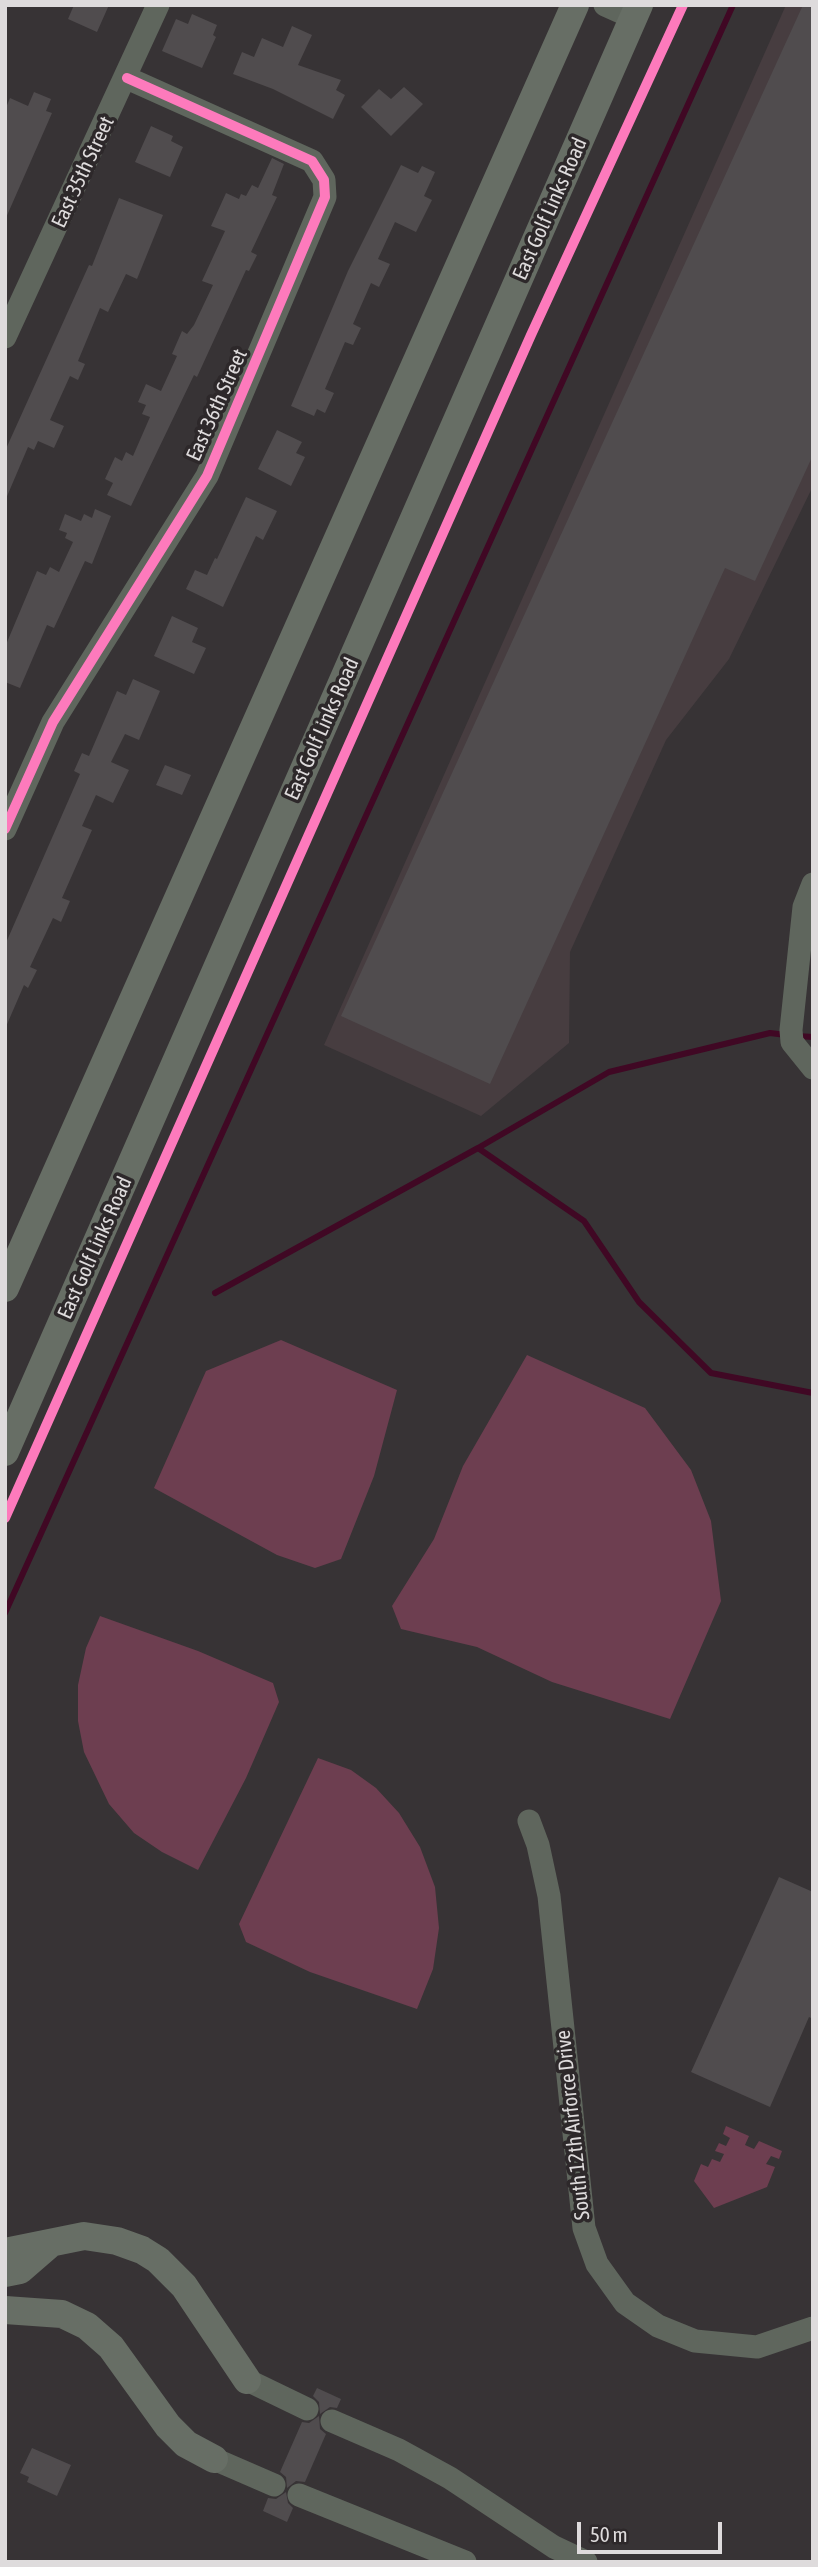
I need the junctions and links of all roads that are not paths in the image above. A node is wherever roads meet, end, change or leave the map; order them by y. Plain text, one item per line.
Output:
1 (158, 5) edge
2 (575, 5) edge
3 (605, 5) edge
4 (637, 12) edge
5 (127, 78) junction
6 (5, 337) edge
7 (5, 829) edge
8 (813, 884) edge
9 (813, 1068) edge
10 (5, 1288) edge
11 (5, 1452) edge
12 (529, 1821) dead end
13 (55, 2241) junction
14 (5, 2252) edge
15 (5, 2273) edge
16 (5, 2310) edge
17 (813, 2328) edge
18 (247, 2380) joint
19 (307, 2409) dead end
20 (332, 2421) dead end
21 (214, 2459) joint
22 (274, 2485) dead end
23 (299, 2496) dead end
24 (465, 2562) edge
25 (586, 2562) edge

1 - 5 street, East 35th Street
2 - 10 main road
3 - 4 street
4 - 11 main road, East Golf Links Road
5 - 6 street, East 35th Street
5 - 7 street, East 36th Street
8 - 9 street
12 - 17 street, South 12th Airforce Drive
13 - 14 main road
13 - 15 main road
13 - 18 main road
16 - 21 main road
18 - 19 street
20 - 25 street
21 - 22 street
23 - 24 street

